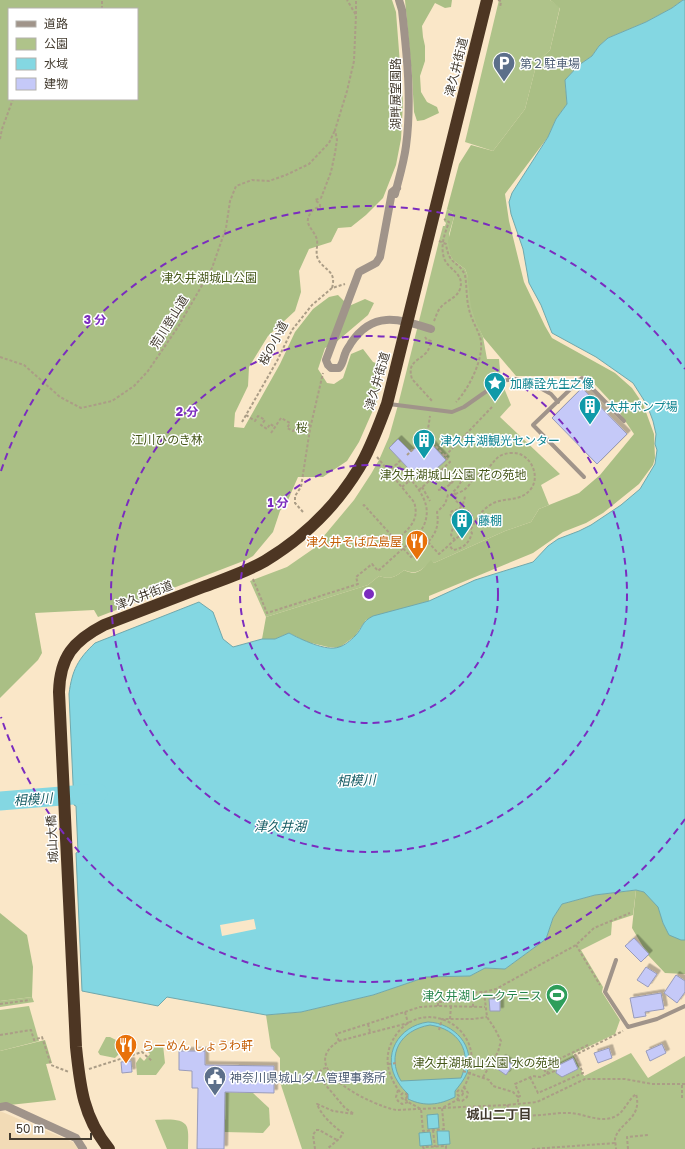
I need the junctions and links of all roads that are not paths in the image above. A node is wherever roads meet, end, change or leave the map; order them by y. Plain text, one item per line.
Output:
1 (399, 0) edge
2 (486, 0) edge
3 (427, 328) road end
4 (558, 402) junction
5 (387, 404) junction
6 (624, 421) dead end
7 (584, 477) dead end
8 (104, 625) joint
9 (616, 960) dead end
10 (685, 1006) edge
11 (0, 1107) edge
12 (83, 1149) edge
13 (109, 1149) edge

1 - 3 street, 湖畔展望園路
2 - 5 highway, 津久井街道
4 - 5 lane
4 - 6 lane
4 - 7 lane
5 - 8 highway, 津久井街道
8 - 13 highway, 城山大橋
9 - 10 lane
11 - 12 street

